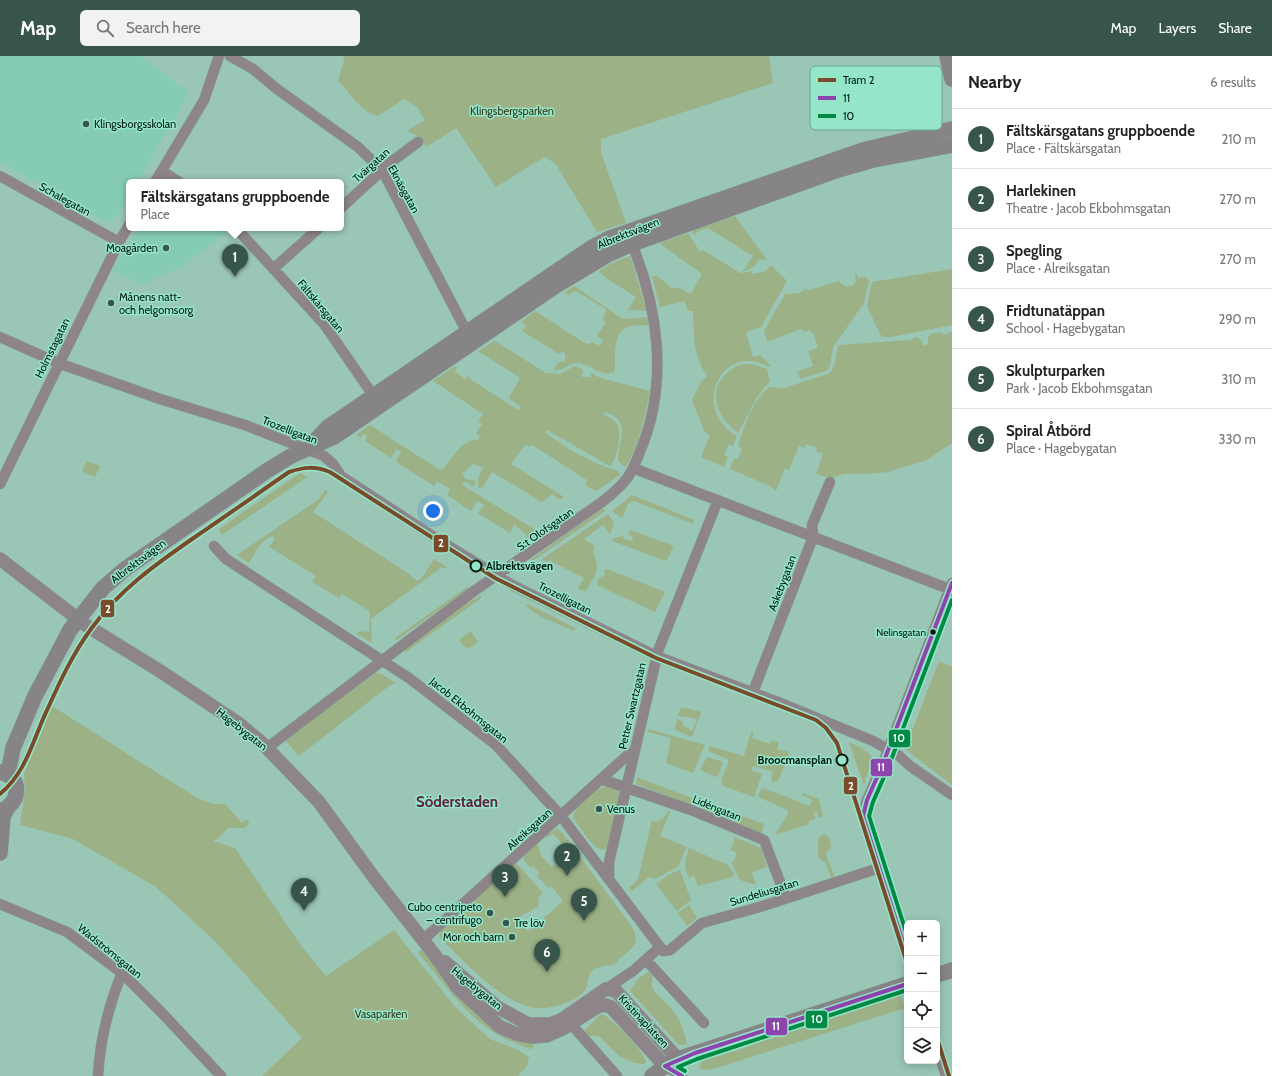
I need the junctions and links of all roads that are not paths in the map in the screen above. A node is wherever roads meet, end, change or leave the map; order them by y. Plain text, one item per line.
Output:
1 (219, 56) edge
2 (230, 56) edge
3 (947, 56) edge
4 (952, 79) edge
5 (952, 129) edge
6 (418, 142) dead end
7 (952, 145) edge
8 (382, 170) junction
9 (162, 172) junction
10 (0, 176) edge
11 (157, 179) edge
12 (174, 179) edge
13 (344, 205) edge
14 (126, 230) edge
15 (239, 231) edge
16 (316, 231) edge
17 (629, 238) junction
18 (119, 242) junction
19 (273, 269) junction
20 (0, 337) edge
21 (470, 338) junction
22 (58, 363) junction
23 (377, 401) junction
24 (307, 449) junction
25 (634, 468) junction
26 (830, 482) dead end
27 (0, 484) edge
28 (718, 500) junction
29 (813, 537) junction
30 (214, 546) dead end
31 (0, 559) edge
32 (497, 577) junction
33 (951, 587) edge
34 (78, 619) junction
35 (656, 656) junction
36 (382, 660) junction
37 (753, 692) junction
38 (267, 748) junction
39 (889, 749) junction
40 (634, 753) junction
41 (3, 770) edge
42 (601, 779) junction
43 (626, 788) junction
44 (952, 795) edge
45 (4, 809) edge
46 (561, 816) junction
47 (0, 853) edge
48 (879, 868) junction
49 (609, 879) junction
50 (786, 898) junction
51 (0, 904) edge
52 (423, 940) junction
53 (904, 946) edge
54 (662, 949) junction
55 (646, 960) junction
56 (952, 970) edge
57 (122, 973) junction
58 (940, 974) edge
59 (904, 985) edge
60 (611, 990) junction
61 (601, 1006) junction
62 (572, 1018) junction
63 (704, 1023) dead end
64 (940, 1057) edge
65 (678, 1058) junction
66 (665, 1066) junction
67 (98, 1076) edge
68 (221, 1076) edge
69 (617, 1076) edge
70 (652, 1076) edge
71 (683, 1076) edge
72 (946, 1076) edge

1 - 9 street
2 - 8 street, Eknäsgatan
3 - 4 main road
5 - 17 main road, Albrektsvägen
6 - 8 street, Tvärgatan
7 - 17 main road, Albrektsvägen
8 - 13 street, Tvärgatan
8 - 21 street, Eknäsgatan
9 - 11 street
9 - 12 street
10 - 18 street, Schalegatan
14 - 18 street, Holmstagatan
15 - 19 street, Fältskärsgatan
16 - 19 street
17 - 21 main road, Albrektsvägen
17 - 25 street, S:t Olofsgatan
18 - 22 street, Holmstagatan
19 - 23 street, Fältskärsgatan
20 - 22 street, Trozelligatan
21 - 23 main road, Albrektsvägen
22 - 24 street, Trozelligatan
22 - 27 street, Holmstagatan
23 - 24 main road, Albrektsvägen
24 - 32 street, Trozelligatan
24 - 34 main road, Albrektsvägen
25 - 28 street
25 - 32 street, S:t Olofsgatan
26 - 29 street, Askebygatan
28 - 29 street
28 - 35 street, Petter Swartzgatan
29 - 33 street
29 - 37 street, Askebygatan
30 - 36 street, Jacob Ekbohmsgatan
31 - 34 street, Hagebygatan
32 - 35 street, Trozelligatan
32 - 36 street, S:t Olofsgatan
33 - 39 street
34 - 38 street, Hagebygatan
34 - 41 main road, Albrektsvägen
35 - 37 street, Trozelligatan
35 - 40 street, Petter Swartzgatan
36 - 38 street, S:t Olofsgatan
36 - 46 street, Jacob Ekbohmsgatan
37 - 39 street, Trozelligatan
38 - 52 street, Hagebygatan
39 - 44 street, Trozelligatan
39 - 48 street
40 - 42 street, Alreiksgatan
40 - 43 street, Petter Swartzgatan
41 - 45 main road
42 - 43 street, Lidéngatan
42 - 46 street, Alreiksgatan
43 - 49 street, Petter Swartzgatan
43 - 50 street, Lidéngatan
45 - 47 main road
46 - 49 street, Jacob Ekbohmsgatan
46 - 52 street, Alreiksgatan
48 - 50 street, Sundeliusgatan
48 - 53 street
49 - 54 street, Jacob Ekbohmsgatan
50 - 54 street, Sundeliusgatan
51 - 57 street, Wadströmsgatan
52 - 62 street, Hagebygatan
54 - 55 street
55 - 60 street
55 - 63 street
56 - 58 main road
57 - 67 street
57 - 68 street, Wadströmsgatan
59 - 65 main road
60 - 61 street, Hagebygatan
60 - 62 street, Hagebygatan
60 - 65 street, Kristinaplatsen
61 - 62 street, Hagebygatan
61 - 66 street, Kristinaplatsen
62 - 69 street
64 - 72 street
65 - 66 main road
65 - 71 street
66 - 70 main road
66 - 71 street

